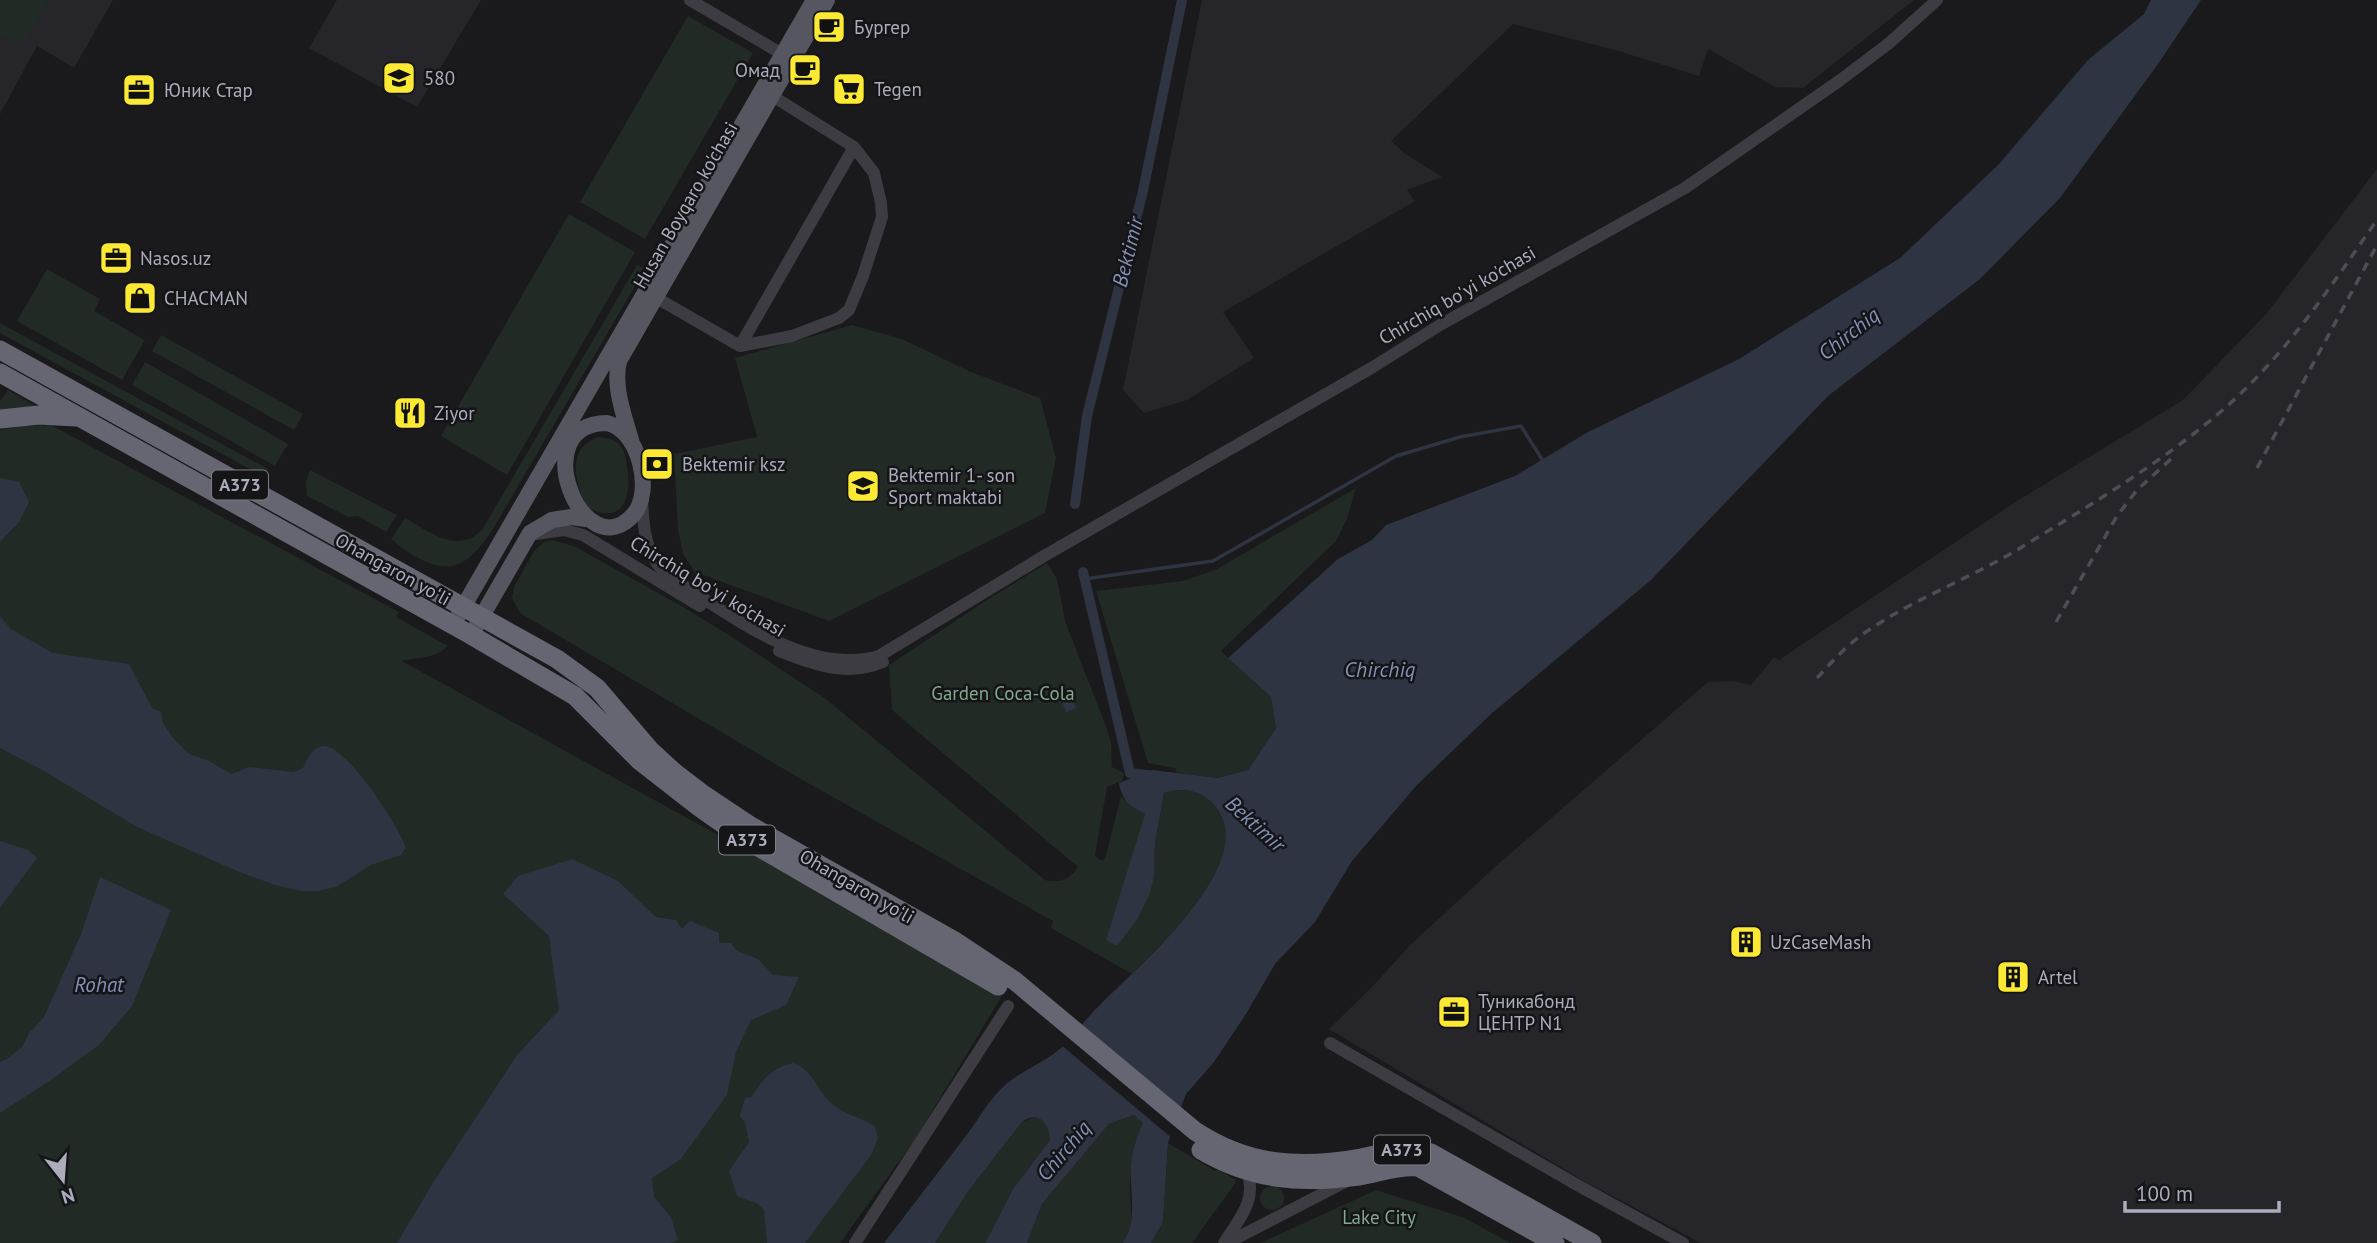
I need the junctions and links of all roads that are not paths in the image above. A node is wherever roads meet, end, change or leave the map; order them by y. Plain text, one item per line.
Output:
1 (690, 0) edge
2 (814, 0) edge
3 (827, 0) edge
4 (1937, 0) edge
5 (788, 57) junction
6 (767, 93) junction
7 (854, 147) junction
8 (650, 294) junction
9 (740, 346) junction
10 (0, 350) edge
11 (0, 373) edge
12 (578, 406) junction
13 (81, 418) junction
14 (0, 419) edge
15 (631, 440) junction
16 (569, 446) junction
17 (529, 493) junction
18 (641, 496) junction
19 (586, 519) junction
20 (525, 539) junction
21 (606, 547) junction
22 (978, 597) junction
23 (463, 607) junction
24 (481, 617) junction
25 (453, 624) junction
26 (471, 635) junction
27 (1008, 1006) dead end
28 (1062, 1028) junction
29 (1330, 1043) dead end
30 (1191, 1136) junction
31 (1247, 1172) junction
32 (1356, 1176) junction
33 (855, 1243) edge
34 (1226, 1243) edge
35 (1555, 1243) edge
36 (1592, 1243) edge
37 (1684, 1243) edge

1 - 5 street
2 - 5 main road, Husan Boyqaro ko'chasi
3 - 5 main road, Husan Boyqaro ko'chasi
4 - 22 street, Chirchiq bo'yi ko'chasi
5 - 6 main road, Husan Boyqaro ko'chasi
6 - 7 street
6 - 8 main road, Husan Boyqaro ko'chasi
7 - 9 street
7 - 9 street
8 - 9 street
8 - 12 main road, Husan Boyqaro ko'chasi
8 - 15 main road, Husan Boyqaro ko'chasi
10 - 23 highway, Ohangaron yoʻli / A373
11 - 13 highway, Ohangaron yoʻli / A373
12 - 16 main road, Husan Boyqaro ko'chasi
12 - 17 main road, Husan Boyqaro ko'chasi
13 - 14 highway
13 - 25 highway, Ohangaron yoʻli / A373
15 - 16 main road, Husan Boyqaro ko'chasi
15 - 18 main road, Husan Boyqaro ko'chasi
16 - 17 main road, Husan Boyqaro ko'chasi
16 - 19 main road, Husan Boyqaro ko'chasi
17 - 23 main road, Husan Boyqaro ko'chasi
18 - 19 main road
18 - 22 street, Chirchiq bo'yi ko'chasi
19 - 20 main road
19 - 21 street, Chirchiq bo'yi ko'chasi
20 - 21 street, Chirchiq bo'yi ko'chasi
20 - 24 main road
21 - 22 street, Chirchiq bo'yi ko'chasi
23 - 24 highway, Ohangaron yoʻli / A373
23 - 25 main road, Husan Boyqaro ko'chasi
24 - 26 main road
24 - 28 highway, Ohangaron yoʻli / A373
25 - 26 highway, Ohangaron yoʻli / A373
26 - 28 highway, Ohangaron yoʻli / A373
27 - 33 street
28 - 30 highway, Ohangaron yoʻli / A373
29 - 37 street
30 - 31 highway, Ohangaron yoʻli / A373
30 - 36 highway, Ohangaron yoʻli / A373
31 - 32 highway, Ohangaron yoʻli / A373
31 - 34 street
32 - 34 street
32 - 35 highway, Ohangaron yoʻli / A373

